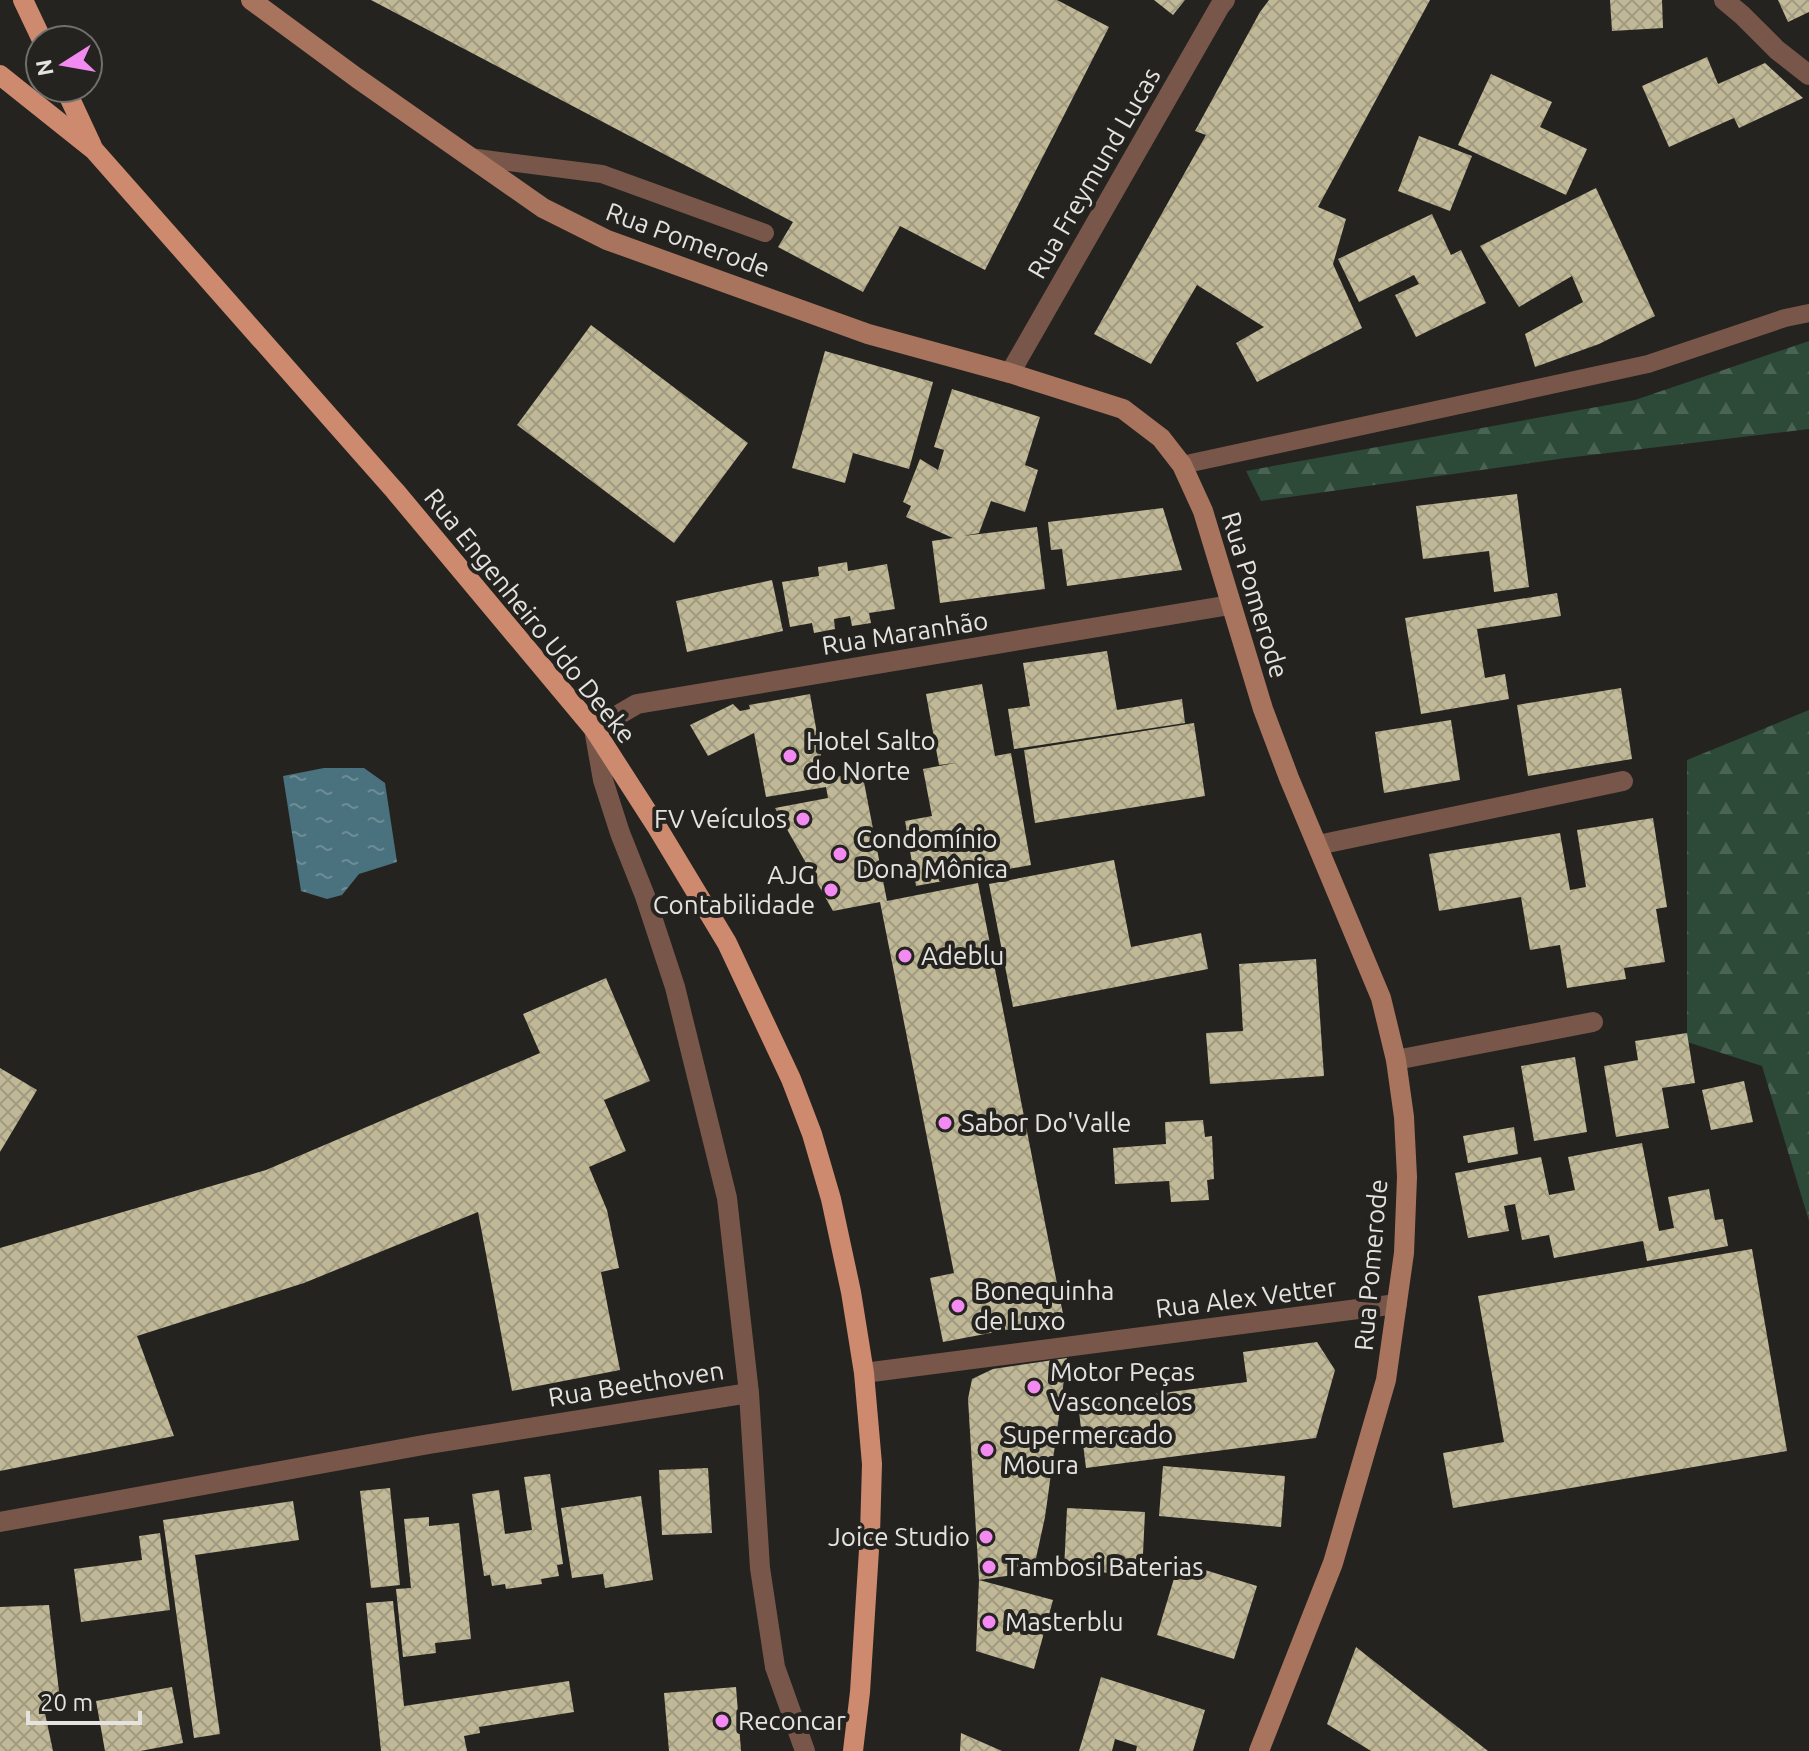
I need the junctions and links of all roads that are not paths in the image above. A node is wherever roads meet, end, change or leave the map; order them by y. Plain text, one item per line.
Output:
1 (23, 0) edge
2 (251, 0) edge
3 (1225, 0) edge
4 (1724, 0) edge
5 (34, 24) edge
6 (0, 75) edge
7 (1809, 75) edge
8 (72, 104) edge
9 (94, 150) junction
10 (469, 157) junction
11 (765, 233) dead end
12 (1809, 313) edge
13 (1010, 373) junction
14 (1182, 465) junction
15 (1230, 605) junction
16 (594, 729) junction
17 (1623, 781) dead end
18 (1318, 845) junction
19 (1593, 1022) dead end
20 (1396, 1060) junction
21 (1397, 1304) junction
22 (864, 1373) junction
23 (749, 1393) junction
24 (0, 1522) edge
25 (805, 1751) edge
26 (853, 1751) edge
27 (1259, 1751) edge

1 - 5 main road
2 - 10 street, Rua Pomerode
3 - 13 street, Rua Freymund Lucas
4 - 7 street
6 - 9 main road, Rua Engenheiro Udo Deeke
8 - 9 main road, Rua Engenheiro Udo Deeke
9 - 16 main road, Rua Engenheiro Udo Deeke
10 - 11 lane
10 - 13 street, Rua Pomerode
12 - 14 lane
13 - 14 street, Rua Pomerode
14 - 15 street, Rua Pomerode
15 - 16 street, Rua Maranhão
15 - 18 street, Rua Pomerode
16 - 22 main road, Rua Engenheiro Udo Deeke
16 - 23 street, Rua Beethoven
17 - 18 street
18 - 20 street, Rua Pomerode
19 - 20 street
20 - 21 street, Rua Pomerode
21 - 22 street, Rua Alex Vetter
21 - 27 street, Rua Pomerode
22 - 26 main road, Rua Engenheiro Udo Deeke
23 - 24 street, Rua Beethoven
23 - 25 street

